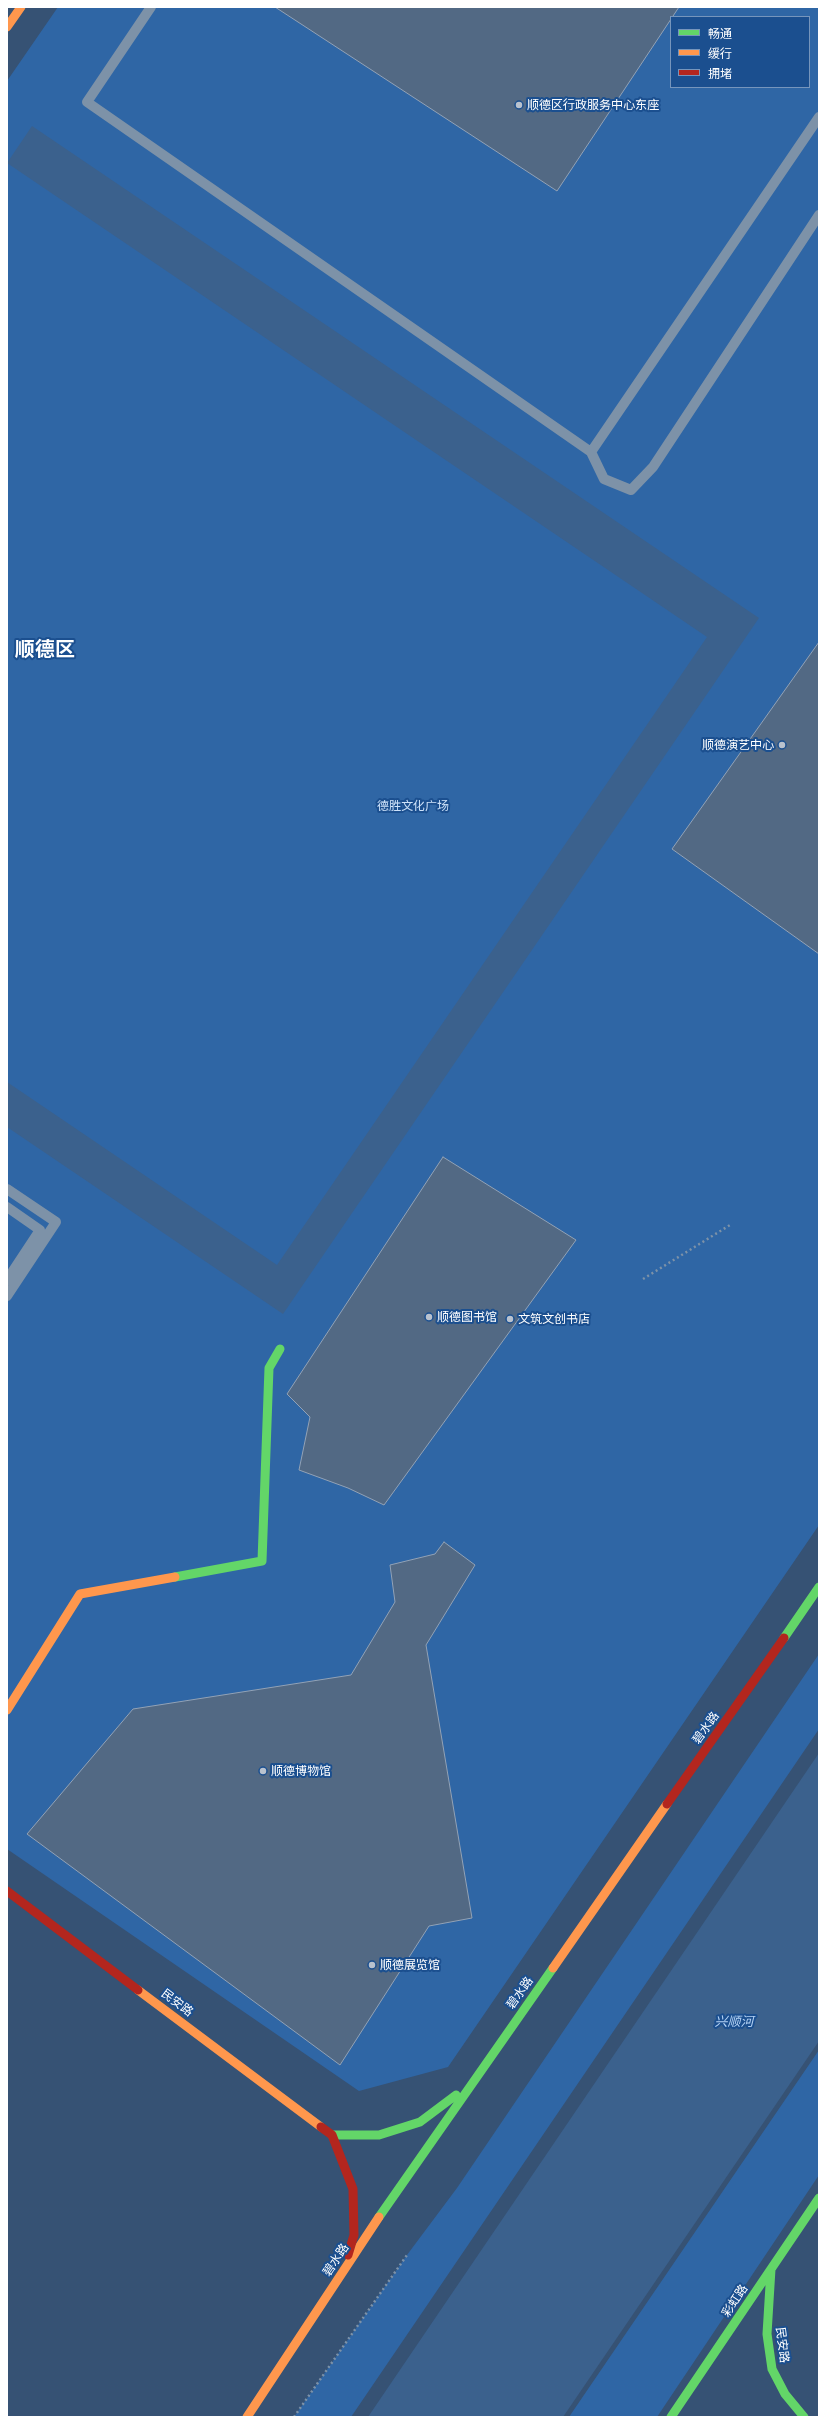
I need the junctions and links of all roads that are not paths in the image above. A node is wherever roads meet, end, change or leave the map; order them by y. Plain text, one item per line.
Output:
1 (21, 7) edge
2 (151, 7) edge
3 (7, 27) edge
4 (819, 117) edge
5 (819, 215) edge
6 (591, 452) junction
7 (7, 1188) edge
8 (7, 1207) edge
9 (7, 1280) edge
10 (7, 1296) edge
11 (280, 1350) dead end
12 (819, 1587) edge
13 (7, 1710) edge
14 (7, 1891) edge
15 (473, 2082) junction
16 (332, 2134) junction
17 (819, 2198) edge
18 (344, 2268) junction
19 (772, 2268) junction
20 (247, 2417) edge
21 (671, 2417) edge
22 (804, 2417) edge

1 - 3 street
2 - 6 lane
4 - 6 lane
5 - 6 lane
7 - 10 lane
8 - 9 lane
11 - 13 street
12 - 15 street, 碧水路
14 - 16 street, 民安路
15 - 16 street
15 - 18 street, 碧水路
16 - 18 street
17 - 19 street, 彩虹路
18 - 20 street, 碧水路
19 - 21 street, 彩虹路
19 - 22 street, 民安路

